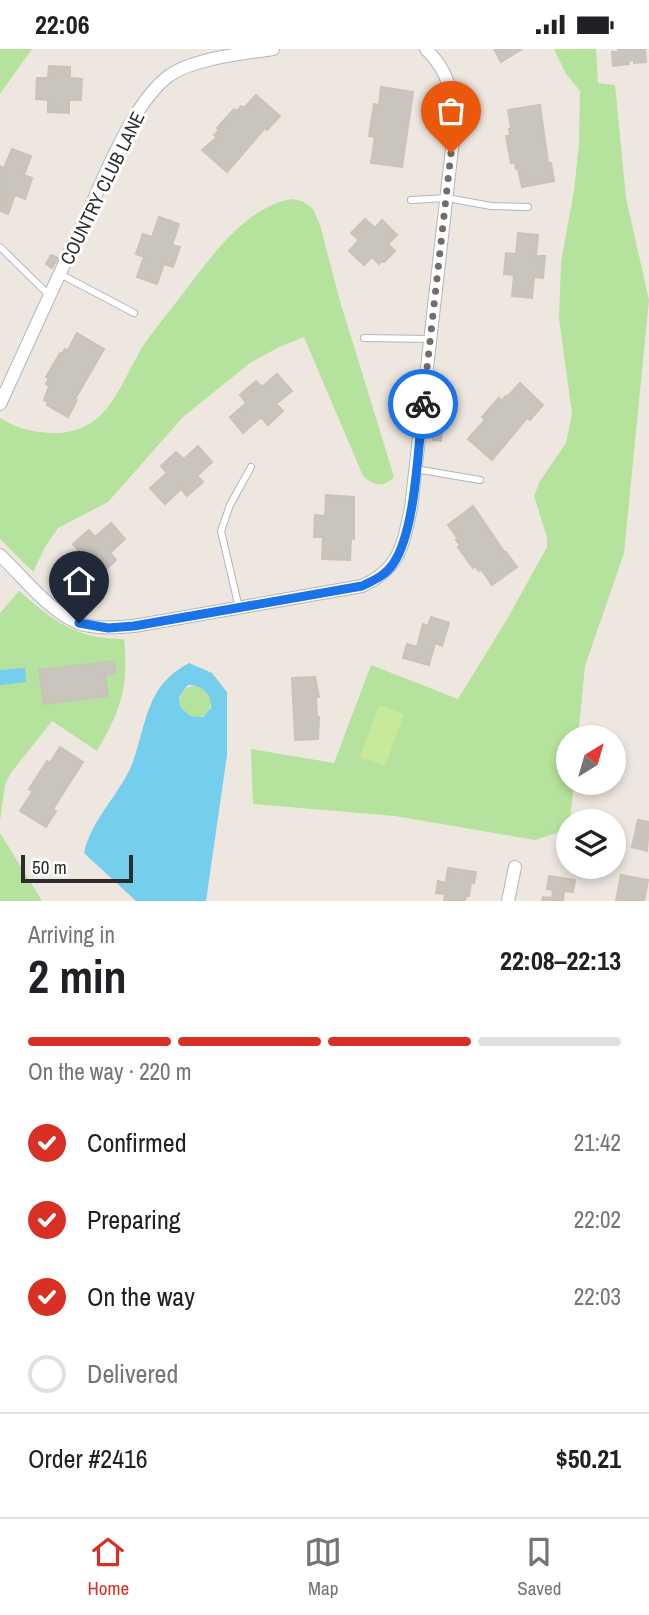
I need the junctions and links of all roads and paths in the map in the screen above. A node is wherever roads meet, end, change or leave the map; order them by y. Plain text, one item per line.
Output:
1 (272, 49) edge
2 (426, 49) edge
3 (447, 198) junction
4 (411, 200) dead end
5 (528, 207) dead end
6 (0, 247) edge
7 (60, 274) junction
8 (50, 296) junction
9 (134, 313) dead end
10 (364, 338) dead end
11 (430, 339) junction
12 (1, 398) edge
13 (251, 467) dead end
14 (415, 470) junction
15 (480, 480) dead end
16 (0, 555) edge
17 (239, 608) junction
18 (515, 867) dead end
19 (508, 901) edge

1 - 7 street, COUNTRY CLUB LANE
2 - 3 street
3 - 4 lane
3 - 5 lane
3 - 11 street
6 - 8 lane
7 - 8 street, COUNTRY CLUB LANE
7 - 9 lane
8 - 12 street, COUNTRY CLUB LANE
10 - 11 lane
11 - 14 street
13 - 17 lane
14 - 15 lane
14 - 17 street
16 - 17 street
18 - 19 street

